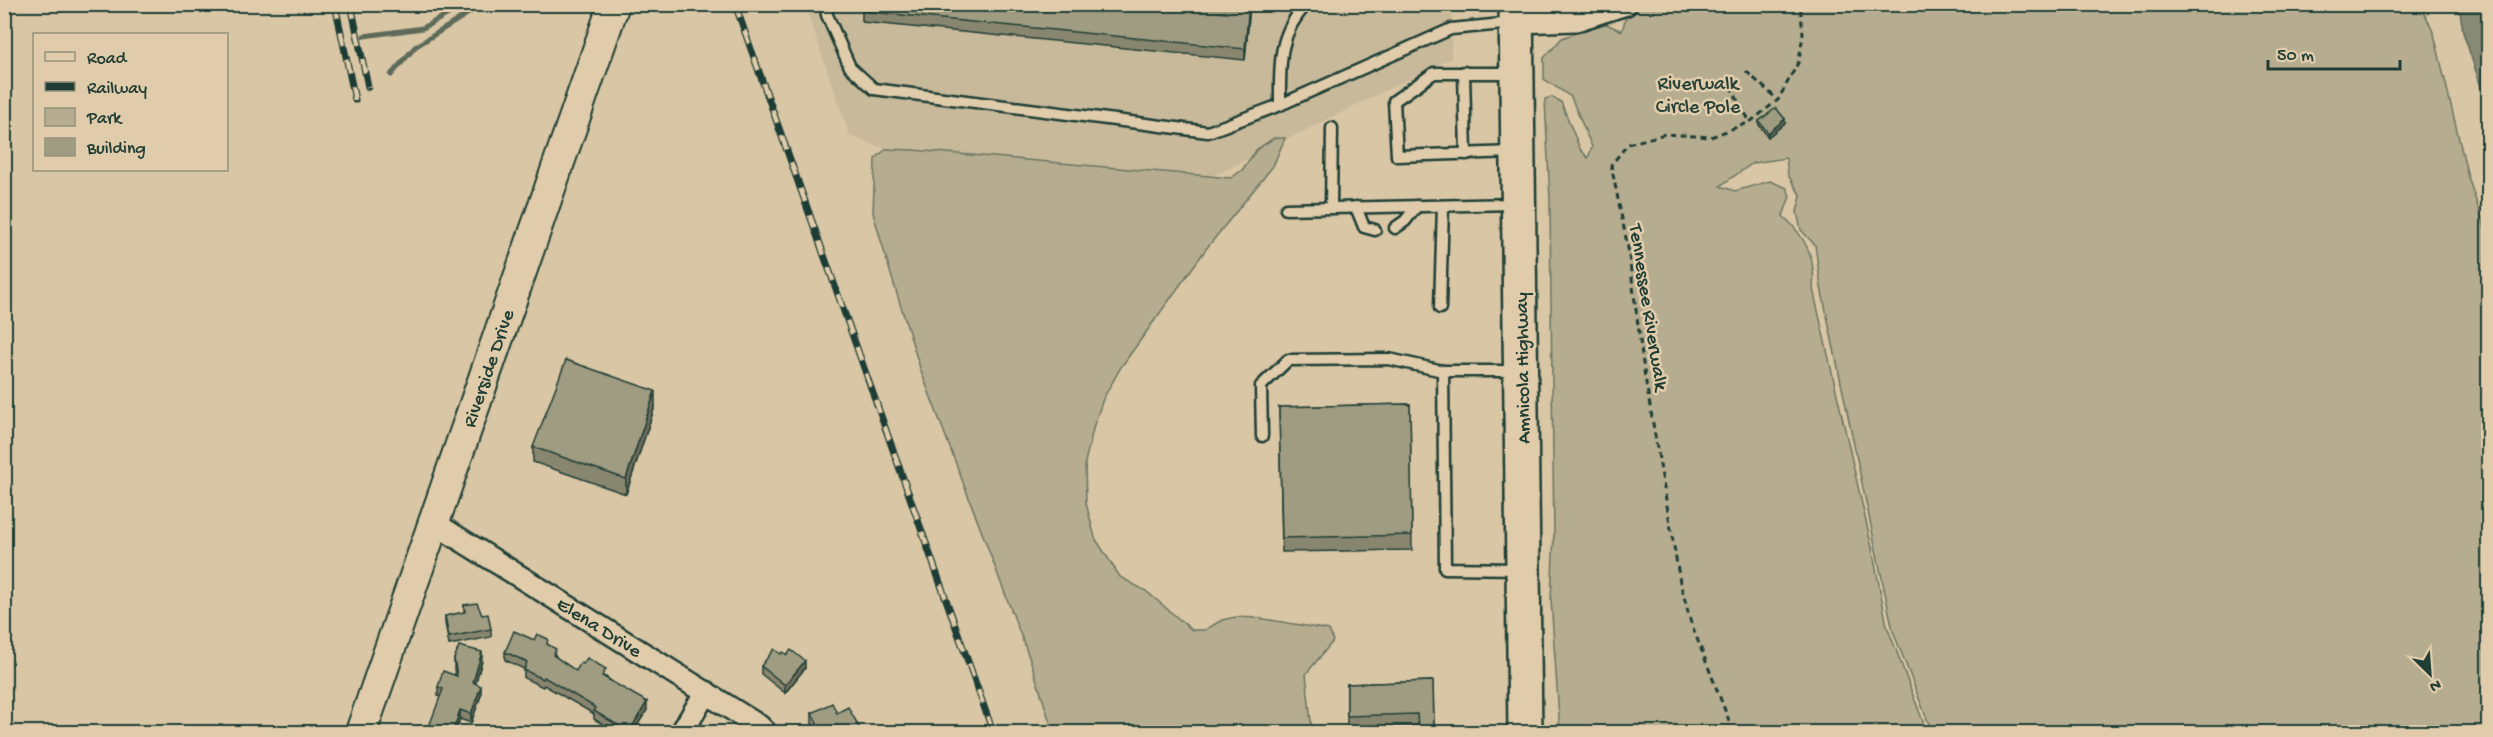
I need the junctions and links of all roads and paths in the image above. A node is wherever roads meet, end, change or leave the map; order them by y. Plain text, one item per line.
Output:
1 (614, 4) edge
2 (826, 4) edge
3 (1307, 4) edge
4 (1626, 4) edge
5 (1800, 4) edge
6 (1516, 13) edge
7 (1746, 71) dead end
8 (1464, 72) junction
9 (1517, 73) junction
10 (1730, 86) dead end
11 (1778, 100) junction
12 (1280, 105) junction
13 (1750, 122) junction
14 (1332, 128) dead end
15 (1518, 152) junction
16 (1466, 154) junction
17 (1519, 204) junction
18 (1416, 206) junction
19 (1443, 206) junction
20 (1356, 207) junction
21 (1331, 208) junction
22 (1286, 209) dead end
23 (1395, 228) dead end
24 (1375, 230) dead end
25 (1440, 308) dead end
26 (1443, 371) junction
27 (1521, 371) junction
28 (1262, 436) dead end
29 (434, 523) junction
30 (1523, 569) junction
31 (706, 692) junction
32 (361, 732) edge
33 (682, 732) edge
34 (765, 732) edge
35 (1525, 732) edge
36 (1731, 732) edge

1 - 29 street, Riverside Drive
2 - 12 lane
3 - 12 lane
4 - 6 street
5 - 11 path, Tennessee Riverwalk
6 - 9 main road, Amnicola Highway
6 - 12 lane
7 - 11 path
8 - 9 lane
8 - 16 lane
8 - 16 lane
9 - 15 main road, Amnicola Highway
10 - 13 path
11 - 13 path, Tennessee Riverwalk
13 - 36 path, Tennessee Riverwalk
14 - 21 lane
15 - 16 lane
15 - 17 main road, Amnicola Highway
17 - 19 lane
17 - 27 main road, Amnicola Highway
18 - 19 lane
18 - 20 lane
18 - 23 lane
19 - 25 lane
20 - 21 lane
20 - 24 lane
21 - 22 lane
26 - 27 lane
26 - 28 lane
26 - 30 lane
27 - 30 main road, Amnicola Highway
29 - 31 street, Elena Drive
29 - 32 street, Riverside Drive
30 - 35 main road, Amnicola Highway
31 - 33 street
31 - 34 street, Elena Drive

